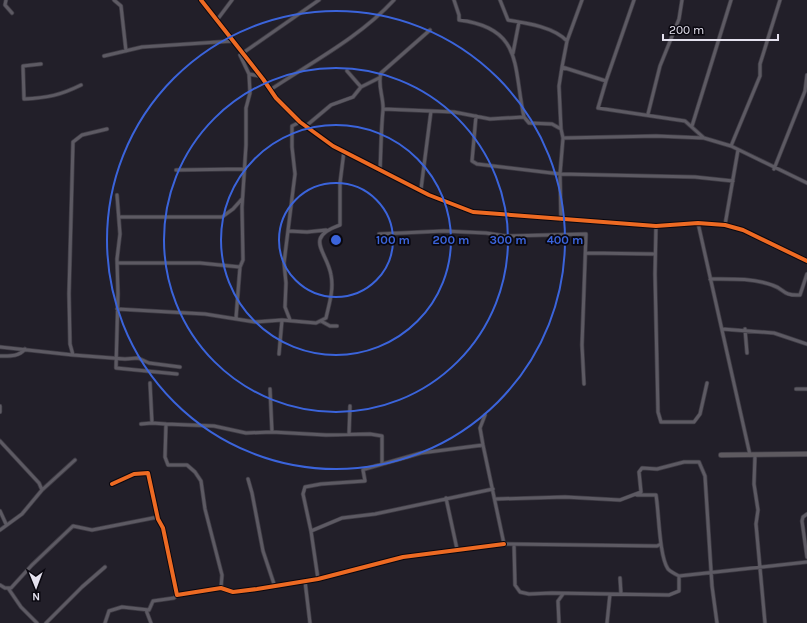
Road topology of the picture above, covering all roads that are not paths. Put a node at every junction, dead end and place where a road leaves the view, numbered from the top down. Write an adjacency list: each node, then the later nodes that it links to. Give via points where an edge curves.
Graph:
1 (6, 0): 15 (street)
2 (114, 0): 24 (street, via 121,6)
3 (201, 0): 17 (street)
4 (232, 0): 17 (street)
5 (318, 0): 25 (street)
6 (394, 0): 38 (street, via 357,31)
7 (454, 0): 26 (street, via 459,20 475,22 491,29 509,45)
8 (500, 0): 18 (street, via 508,20)
9 (582, 0): 21 (street)
10 (634, 0): 35 (street)
11 (682, 0): 41 (street, via 679,19 660,66)
12 (731, 0): 46 (street)
13 (780, 0): 51 (street, via 760,64 760,76)
14 (0, 4): 15 (street)
15 (5, 5): 16 (street)
16 (12, 13)
17 (217, 20): 22 (street)
18 (519, 22): 20 (street); 26 (street)
19 (430, 30): 34 (street, via 388,66)
20 (562, 35): 21 (street); 23 (street)
21 (569, 36): 23 (street)
22 (233, 41): 24 (street); 25 (street)
23 (567, 41): 29 (street)
24 (126, 51): 27 (street)
25 (241, 52): 31 (street); 33 (street)
26 (513, 53): 43 (street)
27 (104, 56)
28 (41, 64): 36 (street, via 23,66 24,99 47,98)
29 (562, 66): 35 (street); 48 (street, via 559,86)
30 (347, 71): 37 (street)
31 (249, 74): 33 (street); 55 (street)
32 (807, 75): 54 (street, via 805,91)
33 (260, 76): 38 (street)
34 (379, 78): 37 (street); 39 (street)
35 (606, 81): 41 (street, via 598,108)
36 (81, 85)
37 (361, 87): 45 (street, via 353,97 331,105)
38 (270, 90): 44 (street)
39 (383, 109): 40 (street); 57 (street)
40 (431, 111): 42 (street); 61 (street)
41 (648, 114): 46 (street, via 685,121)
42 (476, 116): 43 (street, via 490,119); 58 (street, via 472,161 477,164)
43 (524, 117): 48 (street, via 529,123 552,124)
44 (300, 122): 45 (street); 70 (street, via 292,126 295,174)
45 (306, 126): 53 (street, via 316,135)
46 (692, 126): 50 (street)
47 (107, 128): 92 (street, via 82,135 73,142 69,294 70,344)
48 (561, 129): 49 (street)
49 (563, 138): 50 (street); 58 (street)
50 (704, 138): 51 (street)
51 (731, 146): 52 (street)
52 (738, 150): 54 (street); 59 (street)
53 (344, 151): 57 (street); 69 (street, via 340,183 340,225)
54 (774, 168): 60 (street)
55 (245, 169): 56 (street); 63 (street)
56 (176, 170)
57 (380, 171): 61 (street)
58 (560, 174): 59 (street, via 695,177); 65 (street)
59 (733, 181): 67 (street)
60 (807, 184)
61 (421, 189): 65 (street, via 473,212)
62 (117, 195): 64 (street)
63 (242, 199): 64 (street, via 222,217); 76 (street, via 243,260)
64 (119, 217): 75 (street)
65 (561, 220): 68 (street)
66 (698, 223): 67 (street); 68 (street); 78 (street)
67 (725, 225): 74 (street, via 743,230)
68 (656, 226): 73 (street)
69 (326, 230): 70 (street); 83 (street, via 320,238 319,247 332,275 332,290 326,318)
70 (288, 231): 82 (street, via 284,263 285,307)
71 (379, 234): 72 (street, via 444,231 506,236 586,234)
72 (586, 253): 73 (street); 99 (street, via 582,345)
73 (655, 254): 98 (street, via 658,412 661,422 694,422 700,414)
74 (807, 261)
75 (117, 263): 76 (street, via 200,263); 79 (street)
76 (240, 267): 80 (street)
77 (807, 274): 78 (street, via 800,295 788,296 772,285)
78 (710, 279): 85 (street)
79 (118, 309): 80 (street); 94 (street)
80 (236, 318): 81 (street, via 255,322)
81 (282, 320): 82 (street); 91 (street)
82 (290, 320): 83 (street, via 316,323)
83 (321, 321): 84 (street, via 330,326)
84 (337, 326)
85 (722, 329): 86 (street); 116 (street)
86 (746, 329): 87 (street, via 774,333); 90 (street)
87 (807, 344)
88 (0, 347): 89 (street)
89 (25, 349): 92 (street); 93 (street, via 13,356)
90 (747, 353)
91 (279, 354)
92 (73, 355): 94 (street)
93 (0, 356)
94 (116, 359): 95 (street, via 138,358 149,363); 96 (street, via 116,368)
95 (180, 367)
96 (177, 374)
97 (150, 383): 107 (street)
98 (707, 383)
99 (584, 384)
100 (270, 389): 110 (street)
101 (796, 389): 102 (street)
102 (807, 389)
103 (0, 406): 105 (street)
104 (350, 406): 111 (street)
105 (0, 412)
106 (485, 416): 113 (street, via 480,428)
107 (152, 423): 108 (street); 109 (street)
108 (141, 424)
109 (166, 424): 110 (street, via 214,426 246,433); 148 (street, via 165,457 168,465 187,465 201,481 205,509 222,575)
110 (272, 432): 111 (street)
111 (349, 434): 118 (street, via 382,436)
112 (0, 441): 122 (street)
113 (483, 445): 118 (street, via 421,453); 121 (street)
114 (807, 454): 116 (street)
115 (721, 455): 116 (street)
116 (752, 455): 138 (street)
117 (75, 460): 122 (street)
118 (382, 464): 131 (street, via 364,469 365,481 305,487)
119 (248, 479): 146 (street, via 262,550)
120 (112, 484): 128 (street, via 134,474 148,473)
121 (493, 489): 124 (street); 125 (street)
122 (42, 490): 129 (street, via 22,514)
123 (637, 494): 125 (street, via 620,500 565,497); 133 (street, via 656,495); 140 (street, via 641,491 639,472 642,468 657,469 699,462 705,476)
124 (446, 498): 131 (street, via 375,514 342,518); 135 (street)
125 (496, 499): 132 (street)
126 (0, 511): 129 (street)
127 (807, 514): 136 (street, via 802,521)
128 (158, 517): 147 (street, via 92,530 73,526 22,578); 152 (street, via 163,528)
129 (6, 524): 130 (street)
130 (0, 530)
131 (311, 531): 143 (street)
132 (504, 544): 134 (street); 135 (street)
133 (661, 544): 134 (street); 141 (street, via 668,568)
134 (514, 545): 149 (street, via 517,589 529,594)
135 (457, 549): 143 (street, via 402,557)
136 (807, 557)
137 (807, 562): 138 (street)
138 (761, 567): 140 (street); 162 (street)
139 (105, 568): 155 (street)
140 (711, 573): 141 (street); 161 (street)
141 (679, 576): 151 (street, via 679,591 669,595)
142 (620, 578): 151 (street)
143 (318, 579): 144 (street)
144 (305, 581): 146 (street); 158 (street)
145 (0, 585): 147 (street)
146 (274, 586): 148 (street, via 233,592)
147 (8, 588): 154 (street, via 21,607)
148 (221, 588): 152 (street)
149 (563, 594): 150 (street); 159 (street, via 558,602)
150 (610, 594): 151 (street); 160 (street)
151 (621, 594)
152 (177, 595): 153 (street, via 174,598 153,600 149,610)
153 (146, 610): 156 (street, via 115,609 109,611); 157 (street)
154 (38, 623)
155 (46, 623)
156 (105, 623)
157 (151, 623)
158 (310, 623)
159 (559, 623)
160 (607, 623)
161 (717, 623)
162 (765, 623)

